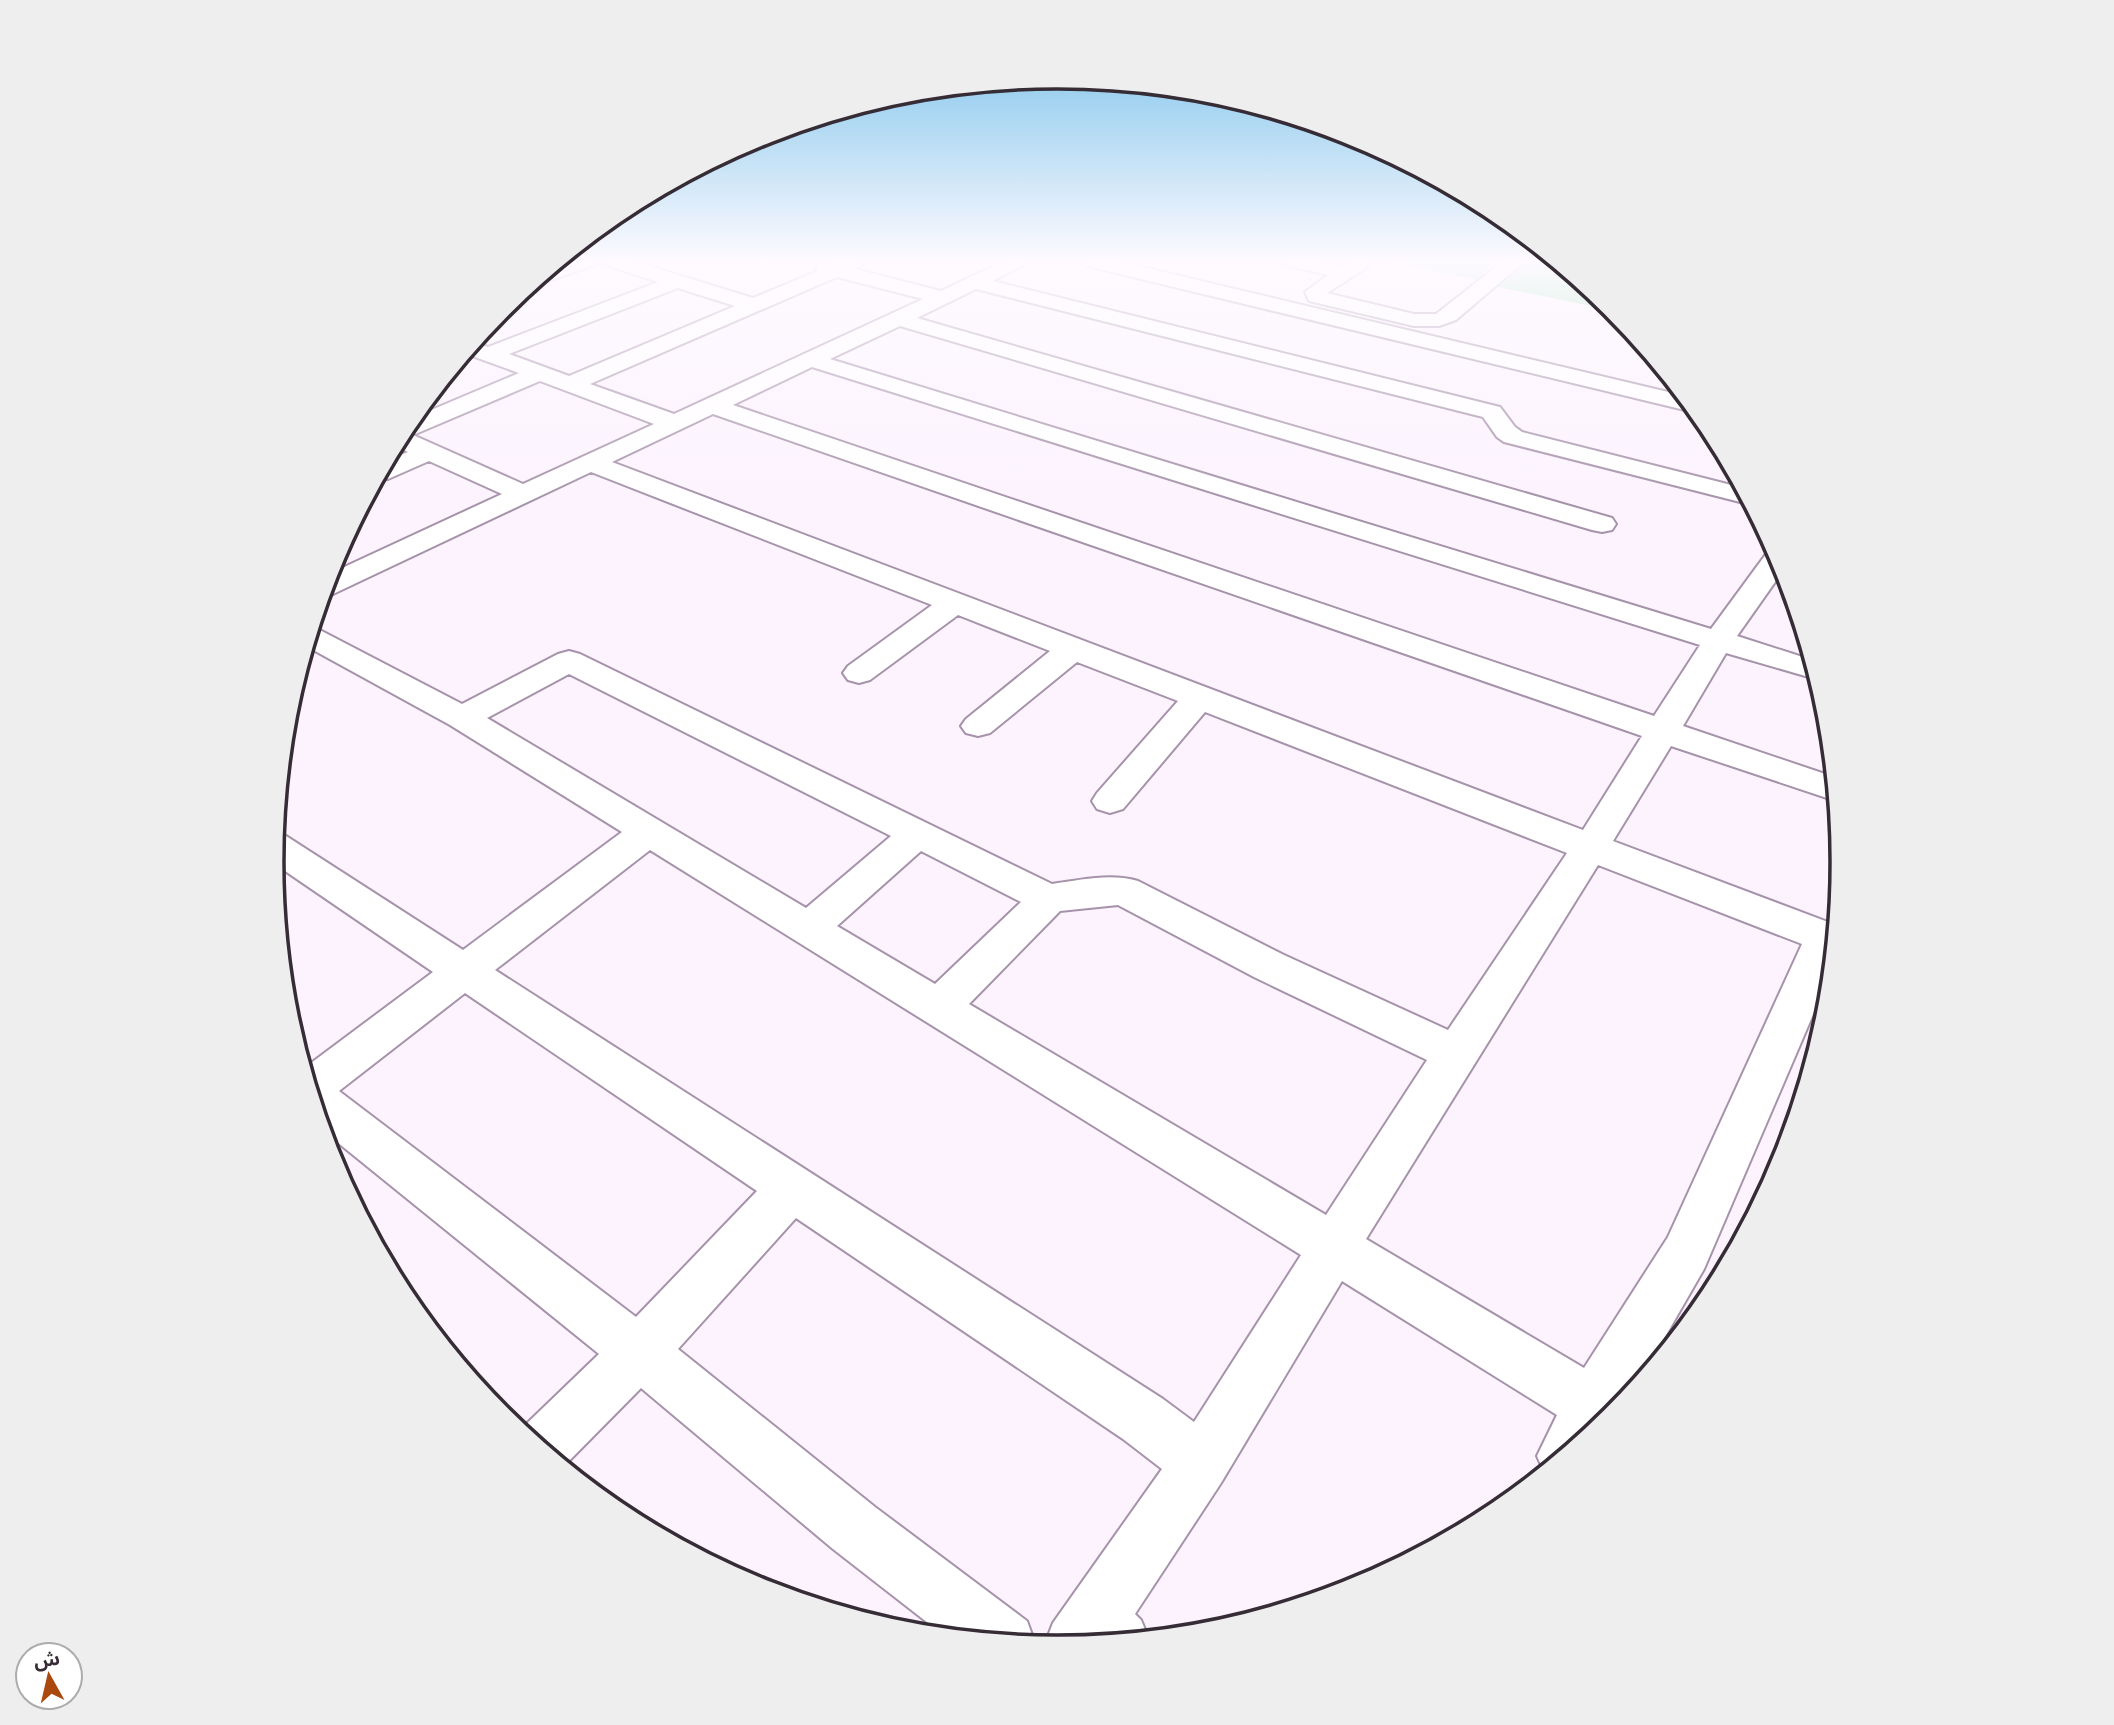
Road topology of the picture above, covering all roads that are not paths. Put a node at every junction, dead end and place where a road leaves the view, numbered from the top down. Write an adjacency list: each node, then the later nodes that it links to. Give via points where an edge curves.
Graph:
1 (507, 340): 7 (street)
2 (669, 340): 10 (street)
3 (853, 340): 8 (street)
4 (973, 340): 21 (street)
5 (1205, 340): 20 (street, via 1492,412 1513,437)
6 (1423, 340): 11 (street)
7 (479, 350): 9 (street)
8 (811, 360): 12 (street); 26 (street)
9 (540, 373): 10 (street); 13 (street)
10 (569, 384): 14 (street)
11 (1677, 401)
12 (712, 406): 14 (street); 33 (street)
13 (422, 422)
14 (675, 424): 17 (street)
15 (408, 443): 16 (street)
16 (429, 452): 18 (street); 19 (street)
17 (590, 463): 19 (street); 24 (street)
18 (393, 466)
19 (523, 494): 23 (street)
20 (1737, 495)
21 (1602, 524)
22 (1771, 567): 26 (street)
23 (338, 581)
24 (955, 603): 27 (street); 29 (street)
25 (317, 639): 31 (street)
26 (1718, 641): 28 (street); 33 (street)
27 (1073, 649): 30 (street); 32 (street)
28 (1805, 668)
29 (859, 673)
30 (1200, 697): 35 (street); 38 (street)
31 (463, 718): 36 (street); 37 (street, via 569,661)
32 (978, 726)
33 (1662, 730): 34 (street); 38 (street)
34 (1827, 787)
35 (1110, 801)
36 (649, 831): 41 (street); 44 (street)
37 (918, 833): 40 (street); 41 (street)
38 (1590, 848): 42 (street); 46 (street)
39 (284, 852): 44 (street)
40 (1048, 899): 45 (street); 46 (street, via 1124,891)
41 (809, 928): 45 (street)
42 (1827, 938)
43 (1825, 949): 52 (street, via 1686,1253)
44 (463, 970): 47 (street); 49 (street)
45 (939, 1007): 50 (street)
46 (1456, 1054): 50 (street)
47 (316, 1083)
48 (323, 1104): 51 (street)
49 (792, 1188): 51 (street); 55 (street, via 1143,1419)
50 (1333, 1246): 53 (street); 55 (street)
51 (639, 1352): 54 (street); 56 (street, via 854,1528)
52 (1604, 1409)
53 (1603, 1411)
54 (546, 1443)
55 (1201, 1464): 57 (street)
56 (991, 1633)
57 (1098, 1634)

